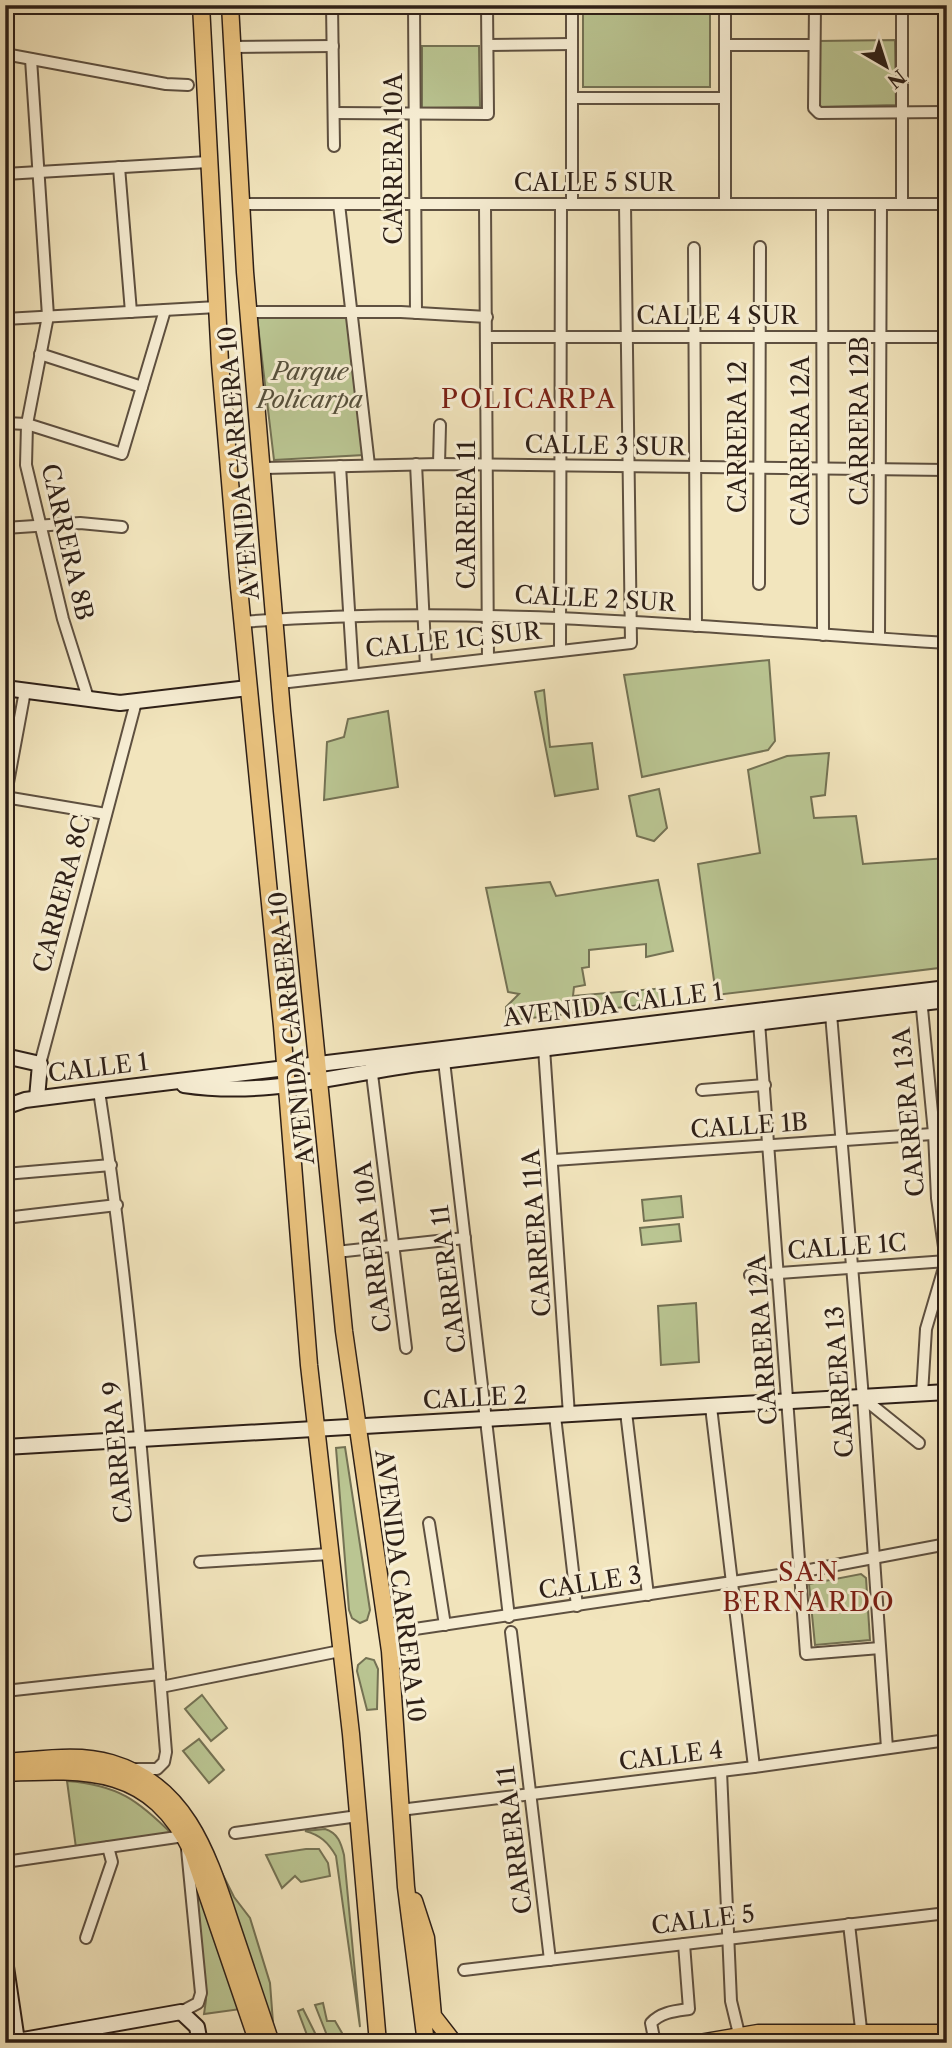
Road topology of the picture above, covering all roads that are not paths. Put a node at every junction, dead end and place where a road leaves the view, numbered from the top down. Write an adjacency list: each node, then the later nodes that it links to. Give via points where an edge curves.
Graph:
1 (201, 5): 26 (main road, AVENIDA CARRERA 10)
2 (230, 5): 15 (main road, AVENIDA CARRERA 10)
3 (332, 5): 14 (street)
4 (414, 5): 24 (street, CARRERA 10A)
5 (487, 5): 11 (street)
6 (572, 5): 10 (street)
7 (725, 5): 12 (street)
8 (815, 5): 13 (street)
9 (902, 5): 23 (street)
10 (572, 44): 11 (street); 19 (street)
11 (488, 45): 24 (street, via 488,114)
12 (725, 45): 13 (street); 20 (street)
13 (813, 45): 23 (street, via 814,108 819,113)
14 (333, 46): 15 (street); 22 (street)
15 (232, 47): 30 (main road, AVENIDA CARRERA 10)
16 (5, 54): 17 (street)
17 (31, 59): 18 (street); 28 (street, CARRERA 8B)
18 (188, 85)
19 (572, 98): 20 (street); 34 (street)
20 (725, 98): 36 (street)
21 (947, 112): 23 (street)
22 (334, 113): 24 (street); 25 (street)
23 (902, 113): 39 (street)
24 (414, 114): 32 (street, CARRERA 10A)
25 (334, 146)
26 (208, 162): 27 (street); 43 (main road, AVENIDA CARRERA 10)
27 (119, 167): 28 (street); 45 (street)
28 (38, 172): 29 (street); 49 (street, CARRERA 8B)
29 (5, 174)
30 (242, 204): 31 (street, CALLE 5 SUR); 46 (main road, AVENIDA CARRERA 10)
31 (339, 204): 32 (street, CALLE 5 SUR); 47 (street)
32 (415, 204): 33 (street, CALLE 5 SUR); 48 (street, CARRERA 10A)
33 (485, 204): 34 (street, CALLE 5 SUR); 50 (street, CARRERA 11)
34 (567, 204): 35 (street, CALLE 5 SUR); 53 (street)
35 (625, 204): 36 (street, CALLE 5 SUR); 54 (street)
36 (725, 204): 37 (street, CALLE 5 SUR)
37 (822, 204): 38 (street, CALLE 5 SUR); 57 (street, CARRERA 12A)
38 (881, 204): 39 (street, CALLE 5 SUR); 58 (street, CARRERA 12B)
39 (902, 204): 40 (street, CALLE 5 SUR)
40 (946, 204): 59 (street)
41 (760, 247): 56 (street, CARRERA 12)
42 (694, 248): 55 (street)
43 (216, 307): 44 (street); 88 (main road, AVENIDA CARRERA 10)
44 (165, 310): 45 (street); 61 (street)
45 (131, 312): 49 (street)
46 (248, 312): 47 (street); 72 (main road, AVENIDA CARRERA 10)
47 (351, 312): 48 (street); 67 (street)
48 (416, 313): 50 (street)
49 (48, 316): 51 (street); 60 (street, CARRERA 8B)
50 (487, 317): 52 (street, CARRERA 11)
51 (5, 319)
52 (487, 337): 53 (street, CALLE 4 SUR); 68 (street, CARRERA 11)
53 (561, 337): 54 (street, CALLE 4 SUR); 70 (street)
54 (627, 337): 55 (street, CALLE 4 SUR); 71 (street)
55 (694, 337): 56 (street, CALLE 4 SUR); 73 (street)
56 (760, 337): 57 (street, CALLE 4 SUR); 74 (street, CARRERA 12)
57 (822, 337): 58 (street, CALLE 4 SUR); 77 (street, CARRERA 12A)
58 (881, 337): 59 (street, CALLE 4 SUR); 75 (street, CARRERA 12B)
59 (946, 337): 76 (street)
60 (40, 354): 61 (street); 63 (street, CARRERA 8B)
61 (142, 387): 63 (street, via 122,454)
62 (5, 423): 63 (street)
63 (27, 424): 78 (street, CARRERA 8B, via 26,464)
64 (440, 425): 66 (street)
65 (416, 464): 66 (street, CALLE 3 SUR); 67 (street, CALLE 3 SUR); 83 (street)
66 (439, 464): 68 (street, CALLE 3 SUR)
67 (369, 465): 69 (street, CALLE 3 SUR)
68 (489, 465): 70 (street, CALLE 3 SUR); 84 (street, CARRERA 11)
69 (340, 466): 72 (street, CALLE 3 SUR); 82 (street)
70 (561, 466): 71 (street, CALLE 3 SUR); 85 (street)
71 (629, 467): 73 (street, CALLE 3 SUR); 87 (street)
72 (264, 468): 86 (main road, AVENIDA CARRERA 10)
73 (695, 468): 74 (street, CALLE 3 SUR); 89 (street)
74 (759, 470): 77 (street, CALLE 3 SUR); 81 (street, CARRERA 12)
75 (883, 470): 76 (street, CALLE 3 SUR); 77 (street, CALLE 3 SUR); 91 (street, CARRERA 12B)
76 (946, 470): 92 (street)
77 (822, 471): 90 (street, CARRERA 12A)
78 (39, 525): 79 (street); 80 (street); 101 (street, CARRERA 8B)
79 (122, 527)
80 (5, 528)
81 (759, 584)
82 (349, 614): 83 (street, CALLE 2 SUR); 86 (street, CALLE 2 SUR); 96 (street)
83 (423, 614): 84 (street, CALLE 2 SUR); 95 (street)
84 (488, 614): 85 (street, CALLE 2 SUR); 94 (street, CARRERA 11)
85 (560, 618): 87 (street, CALLE 2 SUR); 93 (street)
86 (276, 620): 88 (street, CALLE 2 SUR); 97 (main road, AVENIDA CARRERA 10)
87 (631, 621): 89 (street, CALLE 2 SUR); 93 (street, CALLE 1C SUR, via 631,643)
88 (242, 622): 99 (main road, AVENIDA CARRERA 10)
89 (696, 626): 90 (street, CALLE 2 SUR)
90 (822, 635): 91 (street, CALLE 2 SUR)
91 (879, 639): 92 (street, CALLE 2 SUR)
92 (947, 643)
93 (560, 651): 94 (street, CALLE 1C SUR)
94 (488, 659): 95 (street, CALLE 1C SUR)
95 (426, 666): 96 (street, CALLE 1C SUR)
96 (353, 674): 97 (street, CALLE 1C SUR)
97 (280, 683): 115 (main road, AVENIDA CARRERA 10)
98 (5, 688): 100 (street)
99 (248, 688): 102 (street); 116 (main road, AVENIDA CARRERA 10)
100 (25, 691): 101 (street); 103 (street)
101 (88, 698): 102 (street)
102 (136, 702): 104 (street, CARRERA 8C)
103 (5, 797): 104 (street)
104 (106, 814): 114 (street, CARRERA 8C)
105 (947, 988): 106 (street, AVENIDA CALLE 1)
106 (920, 997): 107 (street, AVENIDA CALLE 1); 108 (street, AVENIDA CALLE 1); 126 (street, CARRERA 13A)
107 (947, 1000)
108 (831, 1008): 109 (street, AVENIDA CALLE 1); 112 (street, AVENIDA CALLE 1); 128 (street, CARRERA 13)
109 (759, 1022): 110 (street, AVENIDA CALLE 1); 120 (street, CARRERA 12A)
110 (544, 1048): 113 (street, AVENIDA CALLE 1); 130 (street, CARRERA 11A)
111 (5, 1056): 114 (street, CALLE 1)
112 (370, 1057): 115 (street, AVENIDA CALLE 1); 117 (street, CARRERA 10A)
113 (444, 1061): 117 (street, AVENIDA CALLE 1); 135 (street, CARRERA 11)
114 (40, 1064): 124 (street, CARRERA 8C)
115 (318, 1064): 116 (street, AVENIDA CALLE 1); 119 (main road, AVENIDA CARRERA 10)
116 (285, 1068): 118 (street, CALLE 1); 121 (main road, AVENIDA CARRERA 10)
117 (372, 1073): 119 (street, AVENIDA CALLE 1); 136 (street, CARRERA 10A)
118 (166, 1083): 121 (street, CALLE 1, via 223,1090); 122 (street, CALLE 1)
119 (320, 1083): 121 (street, AVENIDA CALLE 1); 137 (main road, AVENIDA CARRERA 10)
120 (765, 1085): 123 (street); 129 (street, CARRERA 12A)
121 (286, 1086): 152 (main road, AVENIDA CARRERA 10)
122 (99, 1090): 124 (street, CALLE 1); 131 (street, CARRERA 9)
123 (702, 1090)
124 (37, 1098): 125 (street, CALLE 1)
125 (5, 1107)
126 (934, 1133): 127 (street, CALLE 1B); 128 (street, CALLE 1B); 138 (street, CARRERA 13A)
127 (947, 1133)
128 (842, 1140): 129 (street, CALLE 1B); 139 (street, CARRERA 13)
129 (770, 1145): 130 (street, CALLE 1B); 140 (street, CARRERA 12A)
130 (554, 1160): 149 (street, CARRERA 11A)
131 (111, 1165): 132 (street); 133 (street, CARRERA 9)
132 (5, 1174)
133 (117, 1205): 134 (street); 153 (street, CARRERA 9)
134 (5, 1217)
135 (465, 1238): 136 (street); 150 (street, CARRERA 11)
136 (395, 1246): 137 (street); 142 (street, CARRERA 10A)
137 (336, 1252): 151 (main road, AVENIDA CARRERA 10)
138 (946, 1261): 139 (street, CALLE 1C); 144 (street, CARRERA 13A, via 926,1329)
139 (852, 1268): 140 (street, CALLE 1C); 145 (street, CARRERA 13)
140 (779, 1273): 141 (street, CALLE 1C); 146 (street, CARRERA 12A)
141 (750, 1275)
142 (406, 1348)
143 (947, 1392): 144 (street, CALLE 2)
144 (922, 1394): 145 (street, CALLE 2)
145 (863, 1398): 146 (street, CALLE 2); 154 (street); 159 (street, CARRERA 13)
146 (788, 1403): 147 (street, CALLE 2); 161 (street, CARRERA 12A)
147 (711, 1407): 148 (street, CALLE 2); 162 (street)
148 (626, 1412): 149 (street, CALLE 2); 163 (street)
149 (562, 1416): 150 (street, CALLE 2); 164 (street, CARRERA 11A)
150 (486, 1420): 151 (street, CALLE 2); 165 (street, CARRERA 11)
151 (357, 1426): 152 (street, CALLE 2); 167 (main road, AVENIDA CARRERA 10)
152 (316, 1429): 153 (street, CALLE 2); 158 (main road, AVENIDA CARRERA 10)
153 (140, 1437): 155 (street, CALLE 2); 171 (street, CARRERA 9)
154 (919, 1444)
155 (5, 1447)
156 (429, 1523): 166 (street)
157 (947, 1544): 159 (street, CALLE 3)
158 (329, 1554): 160 (street); 170 (main road, AVENIDA CARRERA 10)
159 (874, 1556): 161 (street, CALLE 3); 169 (street, CARRERA 13)
160 (200, 1562)
161 (799, 1572): 162 (street, CALLE 3); 169 (street, CARRERA 12A, via 806,1654)
162 (732, 1582): 163 (street, CALLE 3); 178 (street)
163 (648, 1595): 164 (street, CALLE 3)
164 (577, 1606): 165 (street, CALLE 3)
165 (509, 1617): 166 (street, CALLE 3)
166 (445, 1625): 167 (street, CALLE 3)
167 (388, 1633): 182 (main road, AVENIDA CARRERA 10)
168 (512, 1633): 181 (street, CARRERA 11)
169 (880, 1648): 175 (street, CARRERA 13)
170 (340, 1651): 172 (street); 183 (main road, AVENIDA CARRERA 10)
171 (160, 1674): 172 (street, CARRERA 9); 173 (street)
172 (161, 1687): 177 (street, CARRERA 9, via 164,1762 151,1771)
173 (5, 1691)
174 (947, 1740): 175 (street, CALLE 4)
175 (887, 1748): 178 (street, CALLE 4)
176 (5, 1762): 177 (main road, via 82,1759)
177 (119, 1766): 204 (main road, via 169,1797 201,1840)
178 (754, 1768): 179 (street, CALLE 4)
179 (721, 1771): 181 (street, CALLE 4); 192 (street)
180 (5, 1773): 185 (main road, via 79,1770 111,1776 149,1796)
181 (530, 1794): 182 (street, CALLE 4); 195 (street, CARRERA 11)
182 (400, 1810): 188 (main road, AVENIDA CARRERA 10)
183 (358, 1816): 184 (street); 205 (main road, AVENIDA CARRERA 10)
184 (235, 1833)
185 (185, 1838): 186 (street); 197 (street, via 201,1993 198,2003); 203 (main road)
186 (108, 1847): 187 (street); 191 (street, via 112,1862)
187 (5, 1862)
188 (406, 1887): 206 (main road, AVENIDA CARRERA 10); 207 (main road, via 424,1927 433,2016)
189 (947, 1913): 190 (street, CALLE 5)
190 (849, 1924): 192 (street, CALLE 5); 200 (street)
191 (86, 1938)
192 (729, 1938): 193 (street, CALLE 5); 199 (street, via 731,2001)
193 (684, 1944): 195 (street, CALLE 5); 208 (street, via 689,2009 665,2013 651,2023)
194 (5, 1960): 201 (street)
195 (550, 1960): 196 (street, CALLE 5)
196 (464, 1970)
197 (181, 2011): 201 (street); 202 (street, via 197,2027)
198 (947, 2033): 200 (main road)
199 (739, 2034): 200 (main road); 209 (main road)
200 (858, 2034)
201 (13, 2042)
202 (200, 2043)
203 (258, 2043)
204 (271, 2043)
205 (378, 2043)
206 (426, 2043)
207 (454, 2043)
208 (655, 2043)
209 (699, 2043)

